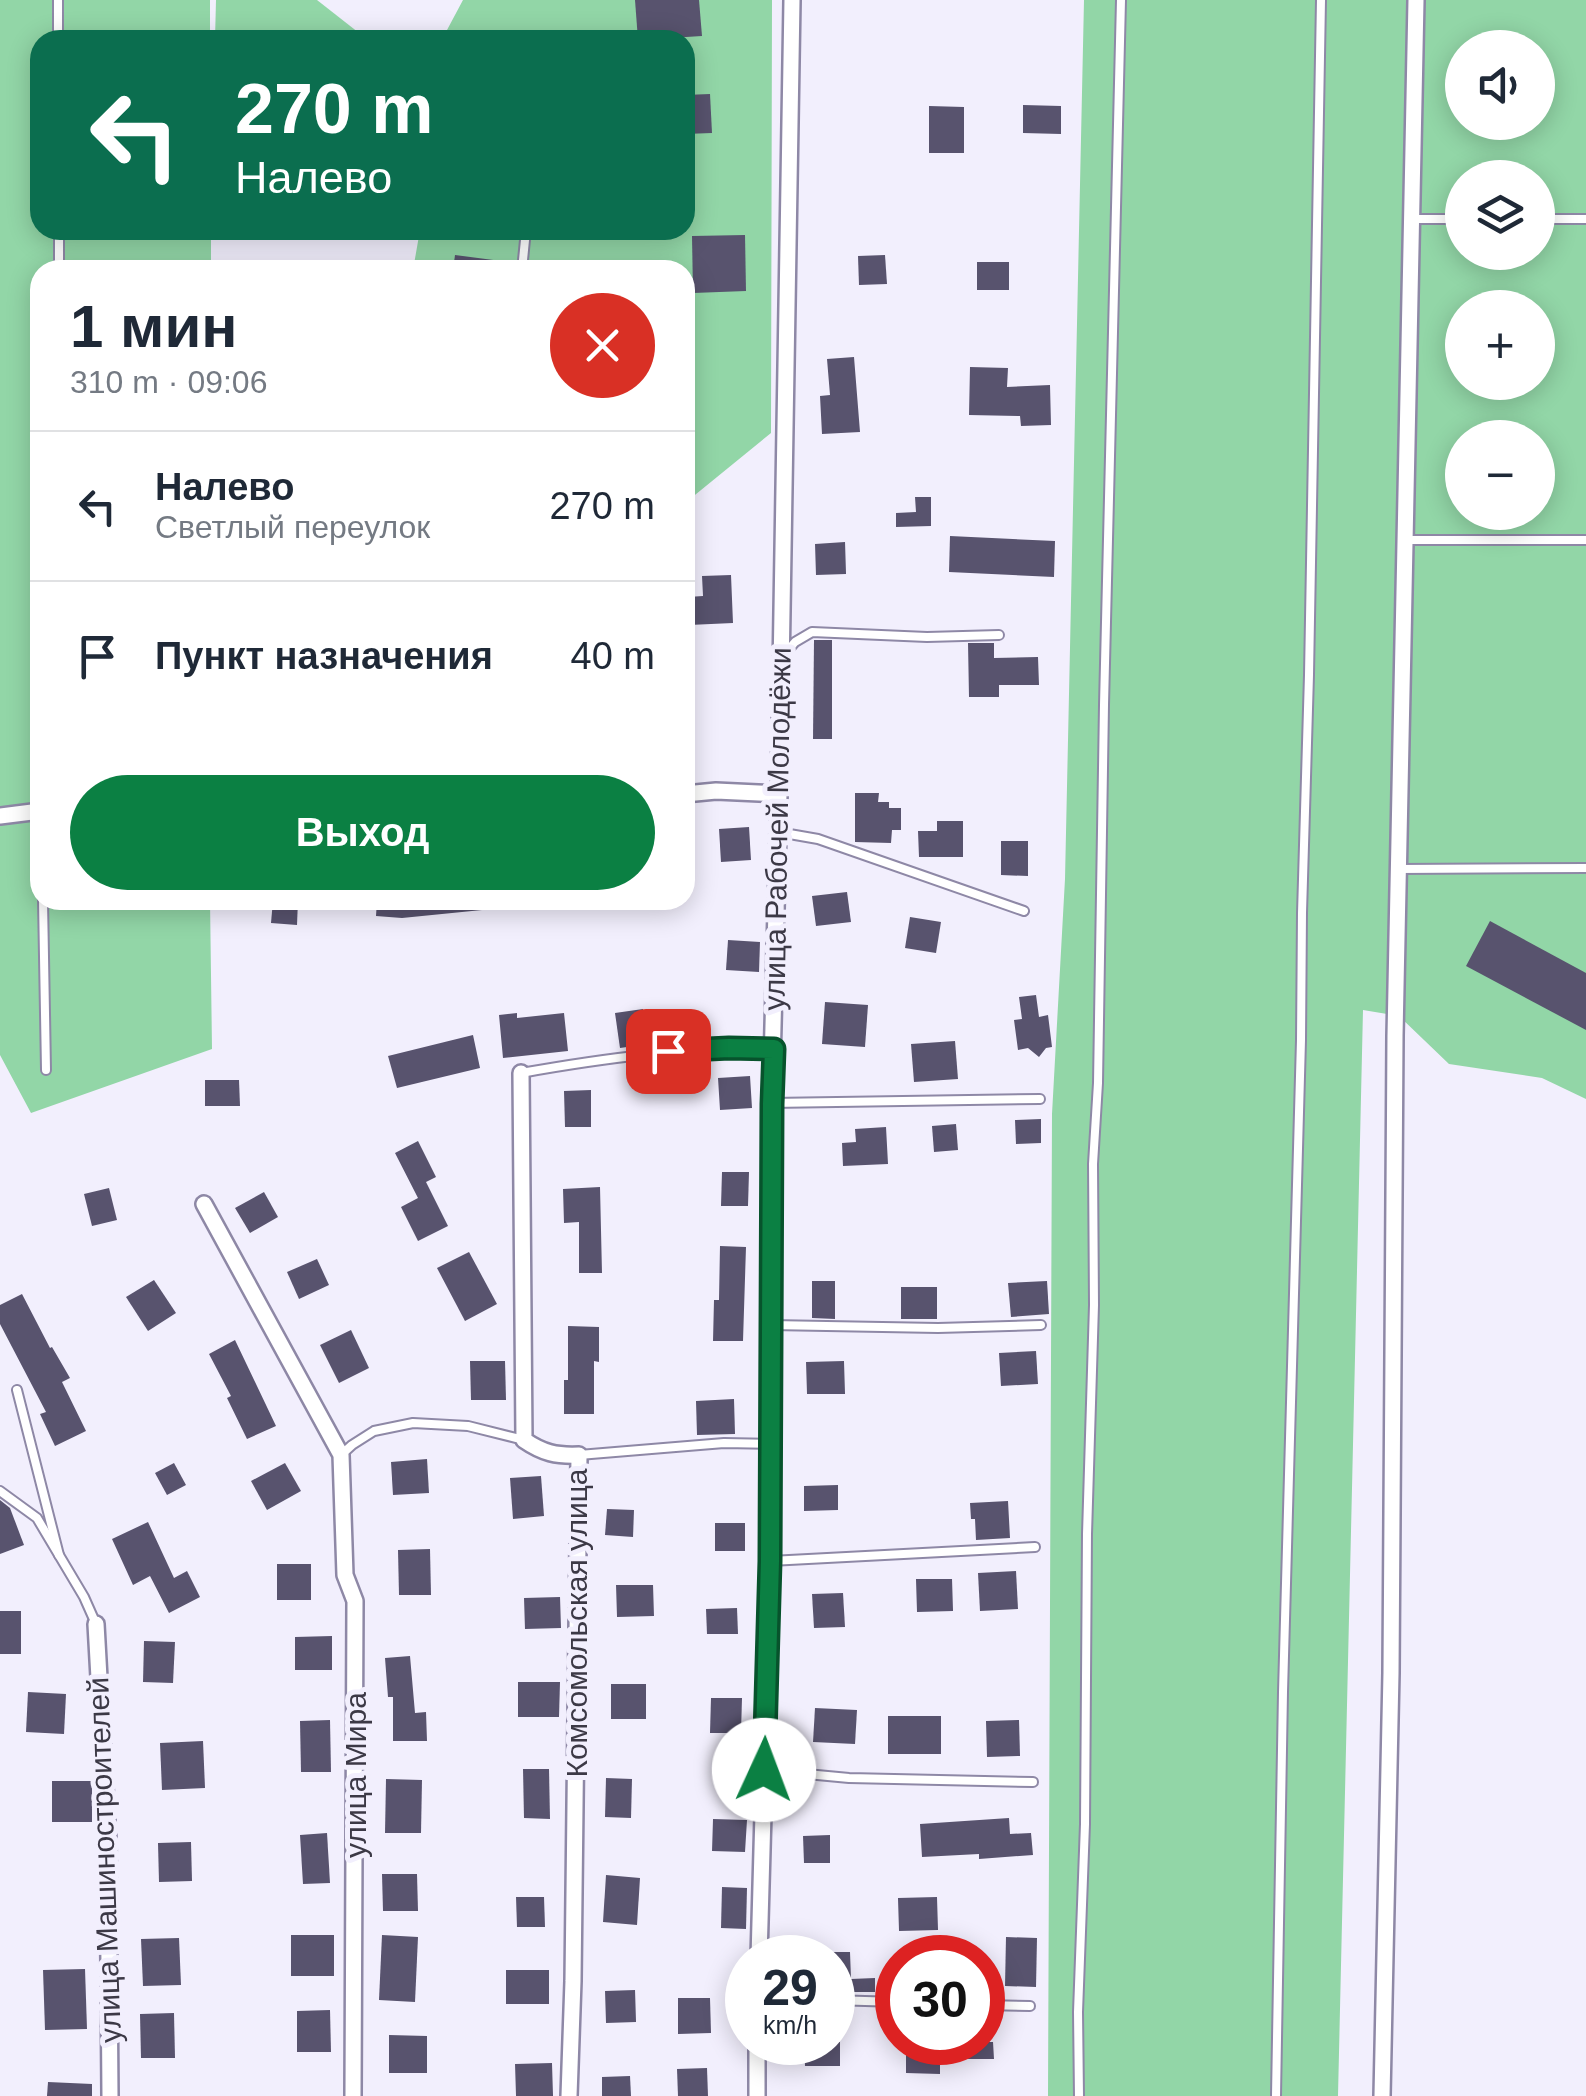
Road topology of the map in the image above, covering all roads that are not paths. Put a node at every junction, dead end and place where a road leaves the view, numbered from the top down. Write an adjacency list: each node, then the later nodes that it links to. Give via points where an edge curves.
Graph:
1 (58, 0): 6 (lane)
2 (792, 0): 14 (street, улица Рабочей Молодёжи)
3 (1121, 0): 52 (lane)
4 (1320, 0): 53 (lane)
5 (1416, 0): 7 (street)
6 (58, 30)
7 (1411, 219): 8 (lane); 11 (street)
8 (1445, 219)
9 (1555, 219): 10 (lane)
10 (1586, 219)
11 (1404, 540): 12 (lane); 20 (street)
12 (1586, 540)
13 (999, 635): 14 (lane, via 812,632)
14 (780, 659): 16 (street, улица Рабочей Молодёжи)
15 (695, 793): 16 (street)
16 (779, 794): 19 (street, улица Рабочей Молодёжи)
17 (30, 812): 18 (street)
18 (0, 816)
19 (778, 832): 23 (lane, via 818,839); 24 (street, улица Рабочей Молодёжи)
20 (1398, 868): 21 (lane); 54 (street)
21 (1586, 868)
22 (42, 910): 25 (lane)
23 (1024, 911)
24 (774, 1049): 26 (lane, via 668,1051); 28 (street, улица Рабочей Молодёжи)
25 (46, 1070)
26 (521, 1073): 33 (street, Комсомольская улица)
27 (1040, 1099): 28 (lane)
28 (772, 1104): 30 (street, улица Рабочей Молодёжи)
29 (204, 1204): 36 (street)
30 (772, 1325): 31 (lane); 34 (street, улица Рабочей Молодёжи)
31 (1042, 1325)
32 (16, 1390): 39 (lane)
33 (524, 1440): 35 (street, Комсомольская улица, via 541,1452); 36 (lane, via 468,1426 412,1424 374,1430)
34 (771, 1444): 35 (lane); 40 (street, улица Рабочей Молодёжи)
35 (578, 1454): 50 (street, Комсомольская улица)
36 (341, 1455): 49 (street, улица Мира, via 346,1575 356,1602)
37 (0, 1491): 39 (lane, via 37,1518)
38 (1035, 1547): 40 (lane)
39 (59, 1555): 41 (lane)
40 (770, 1561): 42 (street, улица Рабочей Молодёжи)
41 (96, 1624): 48 (street, улица Машиностроителей, via 108,1840)
42 (764, 1770): 43 (lane); 44 (street, улица Рабочей Молодёжи)
43 (1033, 1782)
44 (760, 1935)
45 (1005, 2005): 46 (lane)
46 (1030, 2006)
47 (757, 2065): 51 (street)
48 (110, 2096)
49 (354, 2096)
50 (569, 2096)
51 (756, 2096)
52 (1079, 2096)
53 (1276, 2096)
54 (1382, 2096)

